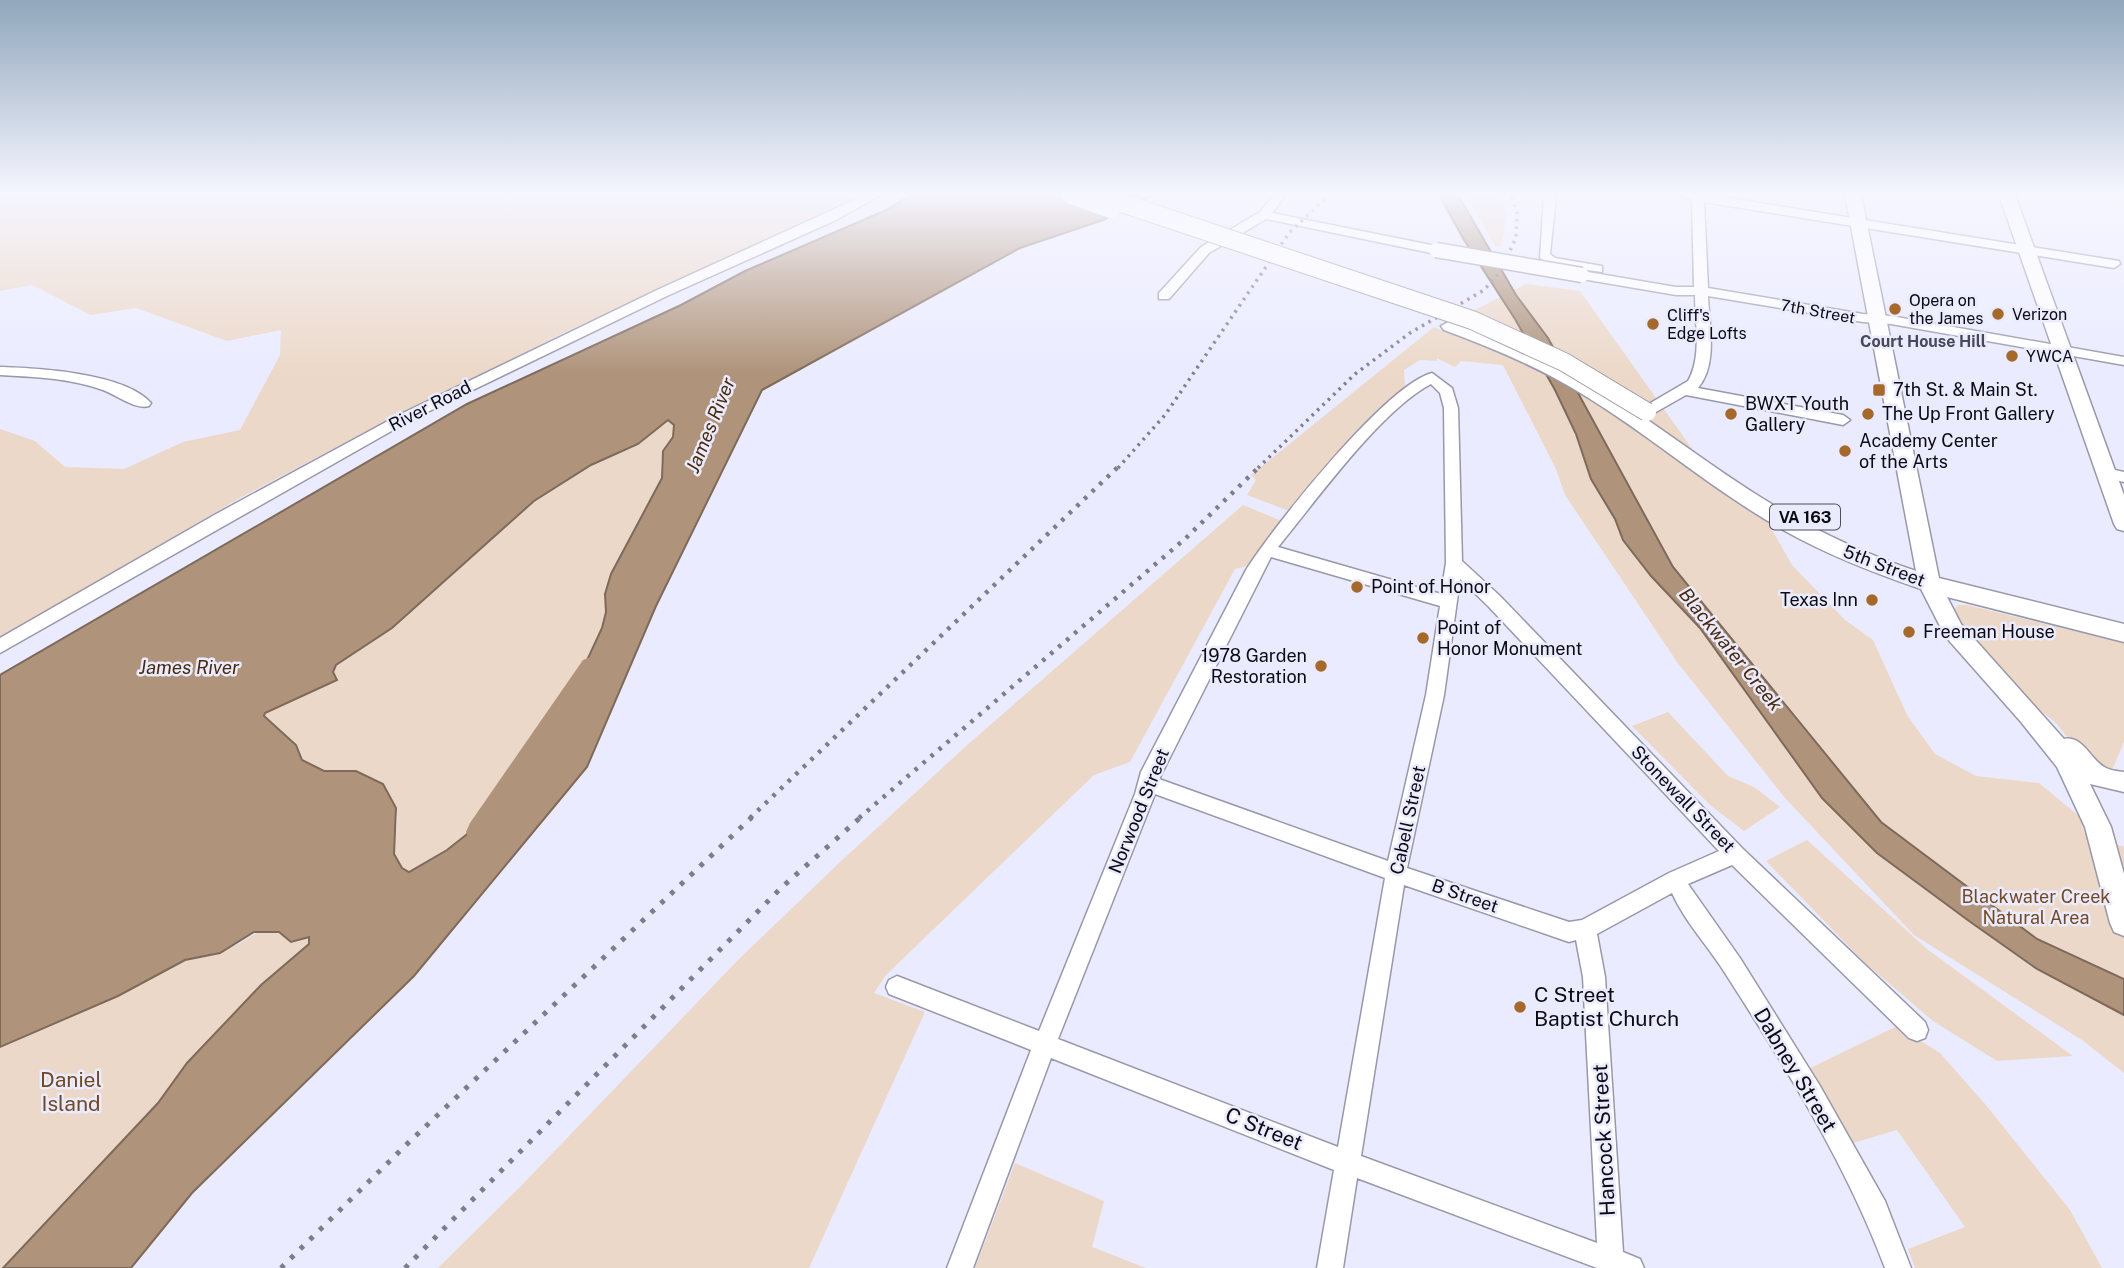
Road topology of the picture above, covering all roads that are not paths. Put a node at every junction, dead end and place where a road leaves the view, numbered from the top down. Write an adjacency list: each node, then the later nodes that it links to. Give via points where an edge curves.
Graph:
1 (748, 254): 31 (street, River Road, via 404,418)
2 (1201, 254): 13 (street)
3 (1246, 254): 21 (main road, bridge, via 1475,335)
4 (1275, 254): 21 (main road, 5th Street, bridge, via 1472,320 1564,362)
5 (1461, 254): 12 (street, 7th Street, bridge, via 1676,291)
6 (1545, 254): 12 (street, via 1551,261 1689,284)
7 (1697, 254): 12 (street)
8 (1864, 254): 14 (main road)
9 (2028, 254): 15 (main road)
10 (2053, 254): 11 (street)
11 (2114, 264)
12 (1699, 290): 14 (street, 7th Street); 19 (street, via 1701,367 1694,384)
13 (1164, 296)
14 (1876, 319): 15 (street, 7th Street); 27 (main road)
15 (2063, 351): 16 (street, 7th Street); 23 (main road)
16 (2124, 361)
17 (0, 371): 20 (street, via 81,377)
18 (1432, 377): 25 (street, Norwood Street, via 1420,380 1391,405); 26 (street, Cabell Street, via 1447,391 1451,408)
19 (1684, 390): 21 (street); 22 (street)
20 (144, 403)
21 (1640, 415): 27 (main road, 5th Street, via 1770,512 1821,541)
22 (1843, 421)
23 (2115, 475): 24 (main road)
24 (2124, 524)
25 (1267, 550): 28 (street); 33 (street, Norwood Street)
26 (1454, 563): 28 (street, Cabell Street); 35 (street, Stonewall Street)
27 (1928, 578): 29 (main road, 5th Street); 30 (main road, 5th Street, via 1998,605); 32 (main road, via 1953,630)
28 (1448, 602): 36 (street, Cabell Street, via 1435,695)
29 (2124, 620)
30 (2124, 633)
31 (0, 646)
32 (2030, 715): 34 (main road, via 2096,777); 38 (main road, via 2066,760 2098,827)
33 (1148, 783): 36 (street, B Street); 42 (street, Norwood Street)
34 (2124, 788)
35 (1735, 853): 37 (street); 41 (street, Stonewall Street)
36 (1396, 873): 39 (street, B Street, via 1569,932); 43 (street, Cabell Street)
37 (1676, 880): 39 (street); 47 (street, Dabney Street, via 1812,1094 1876,1210)
38 (2124, 923)
39 (1585, 929): 44 (street, Hancock Street, via 1594,977)
40 (897, 987): 42 (street, C Street)
41 (1917, 1030)
42 (1046, 1046): 43 (street, C Street); 45 (street, Norwood Street)
43 (1348, 1163): 44 (street, C Street); 46 (street, Cabell Street)
44 (1618, 1265)
45 (960, 1268)
46 (1330, 1268)
47 (1898, 1268)

